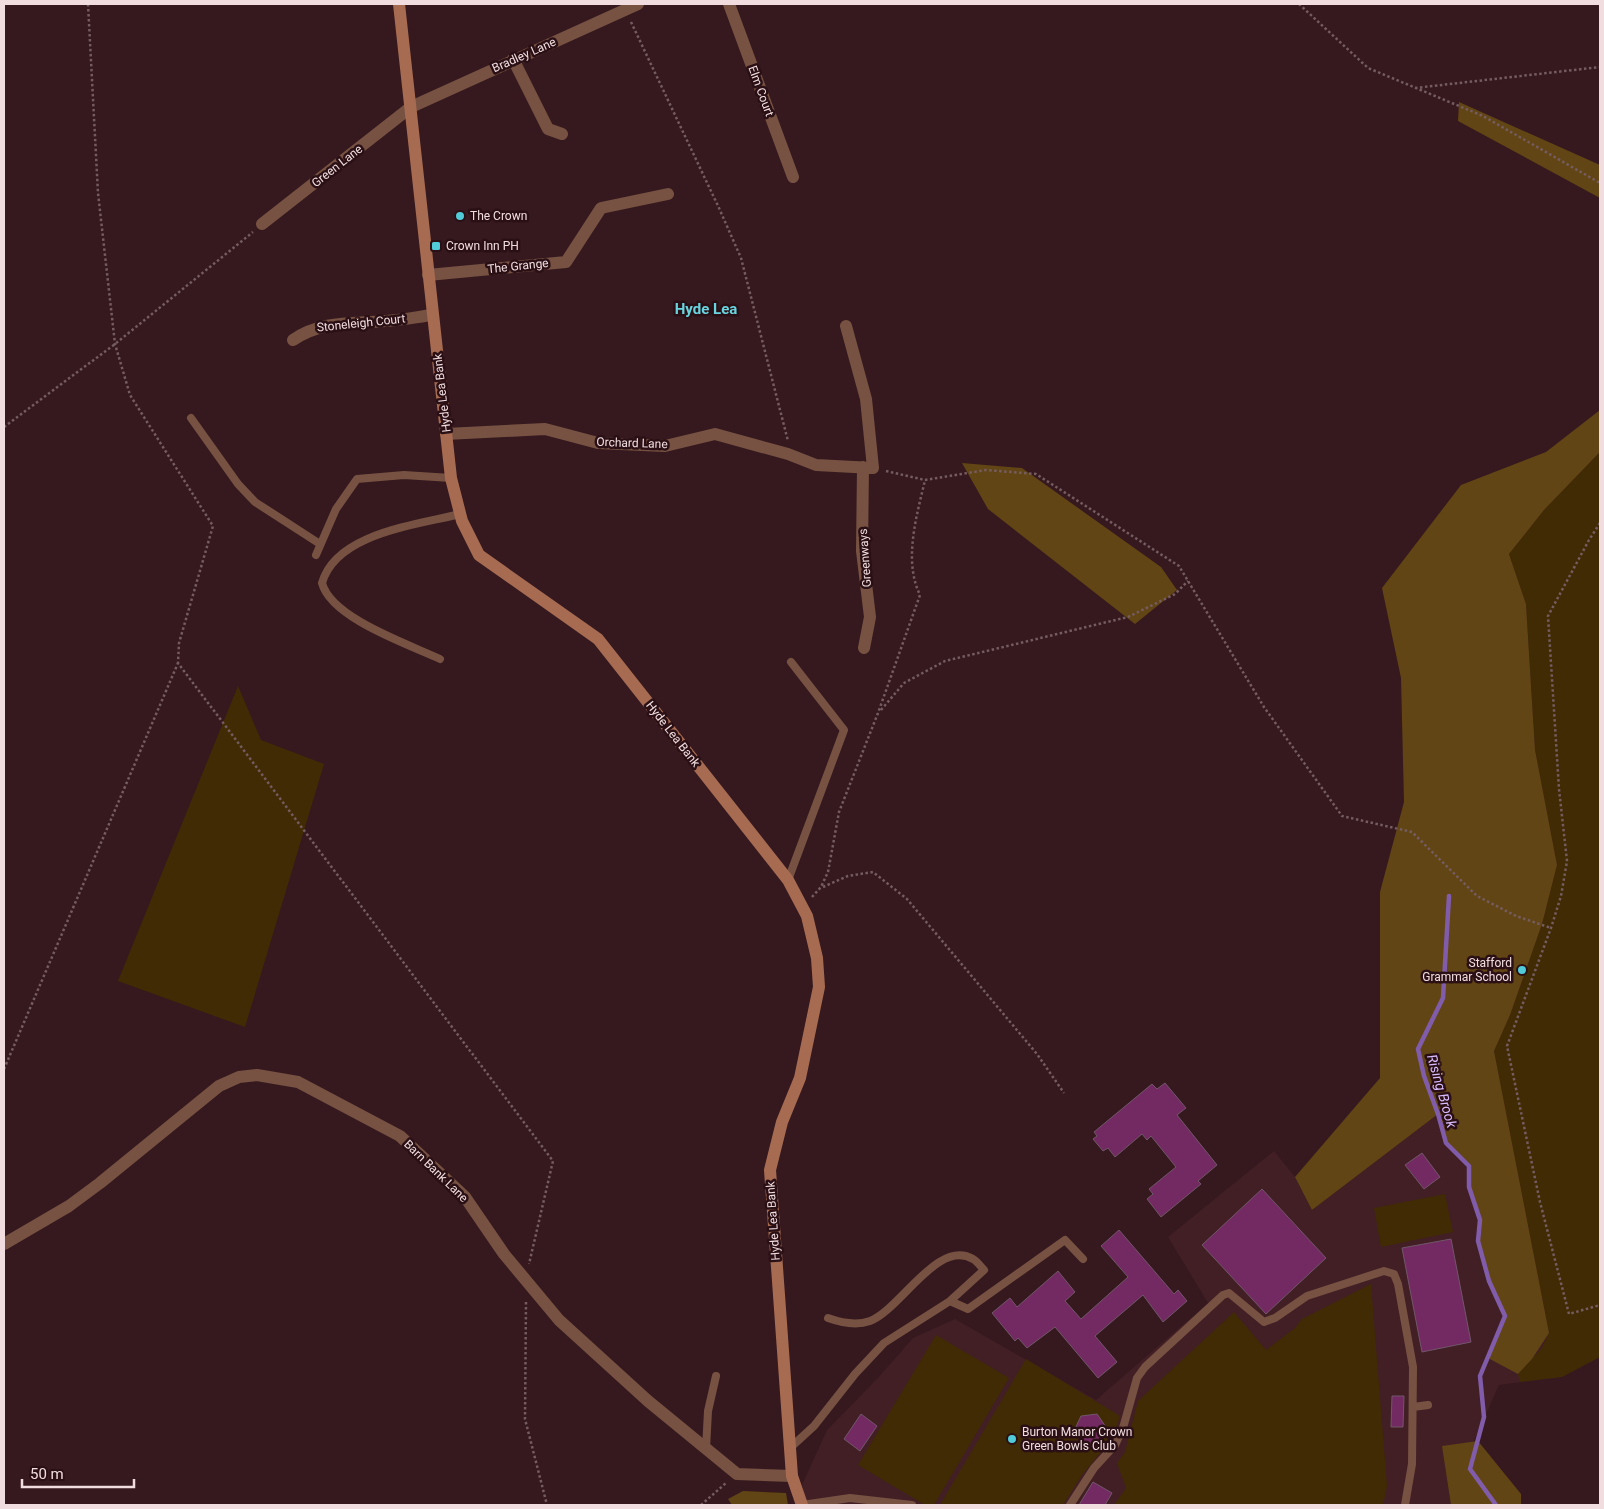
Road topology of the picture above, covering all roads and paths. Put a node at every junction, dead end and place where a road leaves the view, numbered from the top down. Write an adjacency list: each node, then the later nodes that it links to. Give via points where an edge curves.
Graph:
1 (88, 4): 20 (path, via 98,193)
2 (399, 4): 10 (street, Hyde Lea Bank)
3 (638, 4): 6 (street, Bradley Lane)
4 (729, 4): 12 (street, Elm Court)
5 (1299, 4): 9 (path, via 1368,68)
6 (625, 9): 7 (street, Bradley Lane); 24 (path, via 741,258 789,445)
7 (513, 59): 10 (street, Bradley Lane); 11 (street, via 548,128)
8 (1600, 67): 9 (path)
9 (1415, 88): 13 (path, via 1483,116)
10 (411, 107): 15 (street, Green Lane); 16 (street, Hyde Lea Bank)
11 (562, 134)
12 (793, 178)
13 (1600, 183)
14 (668, 194): 16 (street, The Grange, via 601,208 566,262)
15 (262, 224): 20 (path)
16 (428, 275): 17 (street, Hyde Lea Bank)
17 (432, 315): 19 (street, Stoneleigh Court, via 325,325 306,331); 23 (street, Hyde Lea Bank)
18 (846, 326): 25 (street, Greenways, via 866,399)
19 (293, 340)
20 (115, 344): 22 (path); 36 (path, via 130,395 213,526 179,643)
21 (191, 418): 30 (lane, via 238,484 255,502)
22 (4, 427)
23 (446, 434): 24 (street, Orchard Lane, via 545,429 598,443 665,446 715,434); 26 (street, Hyde Lea Bank)
24 (788, 454): 25 (street, Orchard Lane, via 816,465)
25 (868, 467): 27 (path); 33 (street, Greenways, via 862,551 870,617)
26 (452, 478): 28 (street, Hyde Lea Bank); 30 (lane, via 404,475 357,479 336,509)
27 (925, 480): 32 (path, via 986,470 1036,474 1179,566); 37 (path, via 913,536 914,583 920,595)
28 (460, 514): 34 (lane, via 364,538 333,563 322,583 324,592 340,610 382,633); 38 (street, Hyde Lea Bank, via 479,555 598,639)
29 (1600, 523): 41 (path, via 1548,616 1558,789 1567,861)
30 (320, 544): 31 (lane)
31 (316, 554)
32 (1188, 581): 37 (path, via 1175,594 1128,617 945,661 904,683); 41 (path, via 1264,707 1342,816 1412,832 1477,896 1516,916)
33 (864, 648)
34 (440, 658)
35 (791, 662): 38 (lane, via 844,730)
36 (178, 663): 42 (path); 46 (path, via 553,1161)
37 (878, 713): 39 (path, via 838,812 828,872)
38 (788, 880): 40 (street, Hyde Lea Bank)
39 (821, 887): 40 (path); 43 (path, via 848,876 873,872 908,899 1037,1054)
40 (803, 906): 53 (street, Hyde Lea Bank, via 817,958 820,987 800,1078 782,1122 770,1170)
41 (1551, 928): 48 (path, via 1507,1046 1540,1202 1569,1314)
42 (4, 1069)
43 (1064, 1093)
44 (4, 1244): 46 (street, Barn Bank Lane, via 69,1206 219,1086 239,1076 257,1075 298,1082 400,1136 465,1197 504,1254)
45 (1083, 1259): 47 (lane, via 1065,1240 968,1309)
46 (526, 1279): 54 (street, Barn Bank Lane, via 559,1320); 58 (path, via 525,1420)
47 (950, 1301): 49 (lane, via 984,1270 973,1259 953,1254 936,1262 886,1312 869,1322 847,1324); 53 (lane, via 884,1343 814,1426)
48 (1600, 1305)
49 (828, 1318)
50 (716, 1376): 54 (lane, via 708,1411)
51 (1428, 1405): 52 (lane)
52 (1413, 1407): 62 (lane, via 1413,1367 1394,1274 1384,1271 1308,1296 1276,1318 1264,1322 1229,1293 1145,1367 1137,1378 1115,1445 1094,1468); 63 (lane, via 1412,1464)
53 (790, 1448): 56 (street, Hyde Lea Bank)
54 (706, 1449): 55 (street, Barn Bank Lane)
55 (737, 1474): 56 (street); 59 (path)
56 (792, 1476): 60 (street, Hyde Lea Bank)
57 (849, 1502): 60 (lane); 61 (lane)
58 (547, 1505)
59 (701, 1505)
60 (802, 1505)
61 (912, 1505)
62 (1070, 1505)
63 (1405, 1505)

